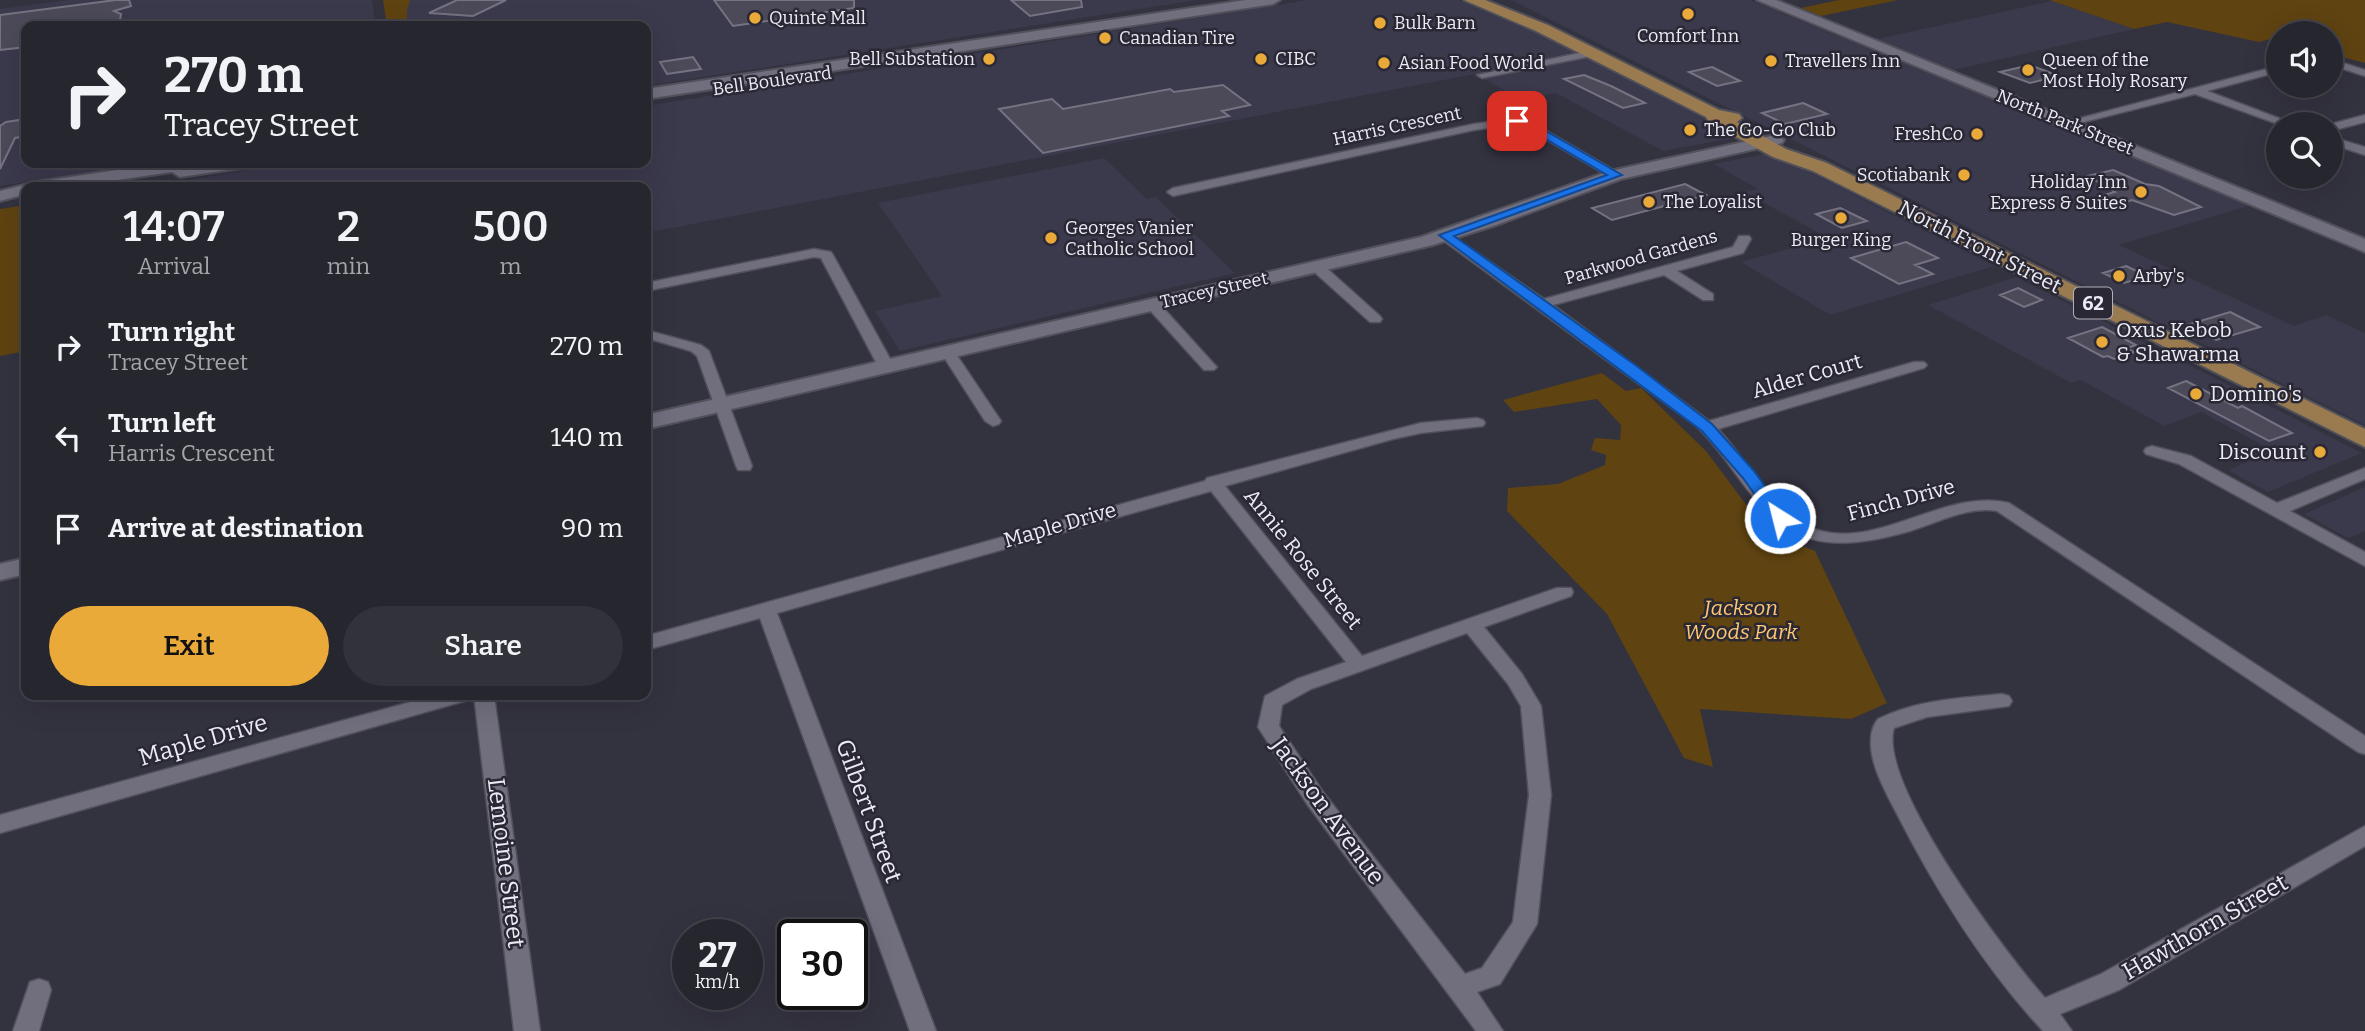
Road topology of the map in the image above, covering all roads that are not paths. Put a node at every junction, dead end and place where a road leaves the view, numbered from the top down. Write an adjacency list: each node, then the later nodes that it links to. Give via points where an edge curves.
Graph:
1 (1237, 0): 7 (street, Bell Boulevard)
2 (1273, 0): 7 (street, Bell Boulevard)
3 (1472, 0): 6 (main road, North Front Street / 62)
4 (1493, 0): 6 (main road, North Front Street / 62)
5 (1764, 0): 19 (street, North Park Street)
6 (1542, 28): 8 (main road, North Front Street / 62)
7 (1057, 33): 9 (street, Bell Boulevard)
8 (1593, 53): 13 (street); 21 (main road, North Front Street / 62)
9 (897, 58): 15 (street, Bell Boulevard); 16 (street, Bell Boulevard, via 890,63)
10 (2343, 66): 12 (street)
11 (2266, 72): 14 (street)
12 (2365, 73)
13 (1482, 75)
14 (2198, 92): 17 (street); 19 (street)
15 (651, 93)
16 (651, 99)
17 (2266, 116)
18 (2365, 118): 20 (street)
19 (2068, 123): 35 (street, North Park Street)
20 (2343, 124)
21 (1770, 142): 26 (street, Tracey Street); 53 (main road, North Front Street / 62, via 1803,163 1820,167)
22 (2343, 143): 23 (street)
23 (2365, 151)
24 (163, 168): 27 (street)
25 (209, 168): 28 (street)
26 (1616, 175): 30 (street, Harris Crescent, via 1517,121); 33 (street, Tracey Street)
27 (69, 182)
28 (118, 182)
29 (21, 191): 32 (street)
30 (1173, 192)
31 (21, 196): 32 (street)
32 (0, 197)
33 (1445, 235): 36 (street, Tracey Street); 41 (street, Finch Drive)
34 (1744, 239): 37 (street, Parkwood Gardens, via 1738,250)
35 (2365, 246)
36 (1317, 267): 40 (street, Tracey Street); 42 (street)
37 (1666, 270): 39 (street); 41 (street, Parkwood Gardens)
38 (651, 286): 46 (street, via 814,253 826,255)
39 (1709, 297)
40 (1152, 304): 44 (street, Tracey Street); 47 (street)
41 (1542, 304): 52 (street, Finch Drive)
42 (1375, 319)
43 (651, 335): 48 (street, via 704,354)
44 (947, 351): 46 (street, Tracey Street); 50 (street)
45 (1919, 365): 52 (street, Alder Court)
46 (886, 366): 48 (street, Tracey Street)
47 (1209, 367)
48 (722, 404): 49 (street, Tracey Street); 55 (street)
49 (651, 421)
50 (993, 421)
51 (1477, 422): 57 (street, Maple Drive, via 1390,435)
52 (1707, 428): 70 (street, Finch Drive, via 1749,474 1780,518 1811,534 1856,538 1975,503 2003,507)
53 (2365, 439)
54 (2152, 451): 58 (street, via 2185,460)
55 (744, 466)
56 (2365, 472): 58 (street)
57 (1213, 482): 63 (street, Maple Drive); 66 (street, Annie Rose Street)
58 (2276, 510): 59 (street)
59 (2365, 560)
60 (21, 567): 61 (street)
61 (0, 572)
62 (1564, 592): 64 (street, Jackson Avenue)
63 (766, 609): 65 (street, Maple Drive); 78 (street, Gilbert Street)
64 (1471, 625): 66 (street, Jackson Avenue); 73 (street, via 1515,678 1531,706 1540,795 1525,924 1491,976)
65 (651, 642)
66 (1358, 664): 73 (street, Jackson Avenue, via 1272,701 1268,727 1315,798)
67 (443, 700): 71 (street, Maple Drive)
68 (485, 700): 77 (street, Lemoine Street)
69 (2003, 701): 75 (street, via 1900,716 1885,724 1881,737 1902,802 1972,924)
70 (2365, 746)
71 (0, 824)
72 (2365, 835): 75 (street, Hawthorn Street, via 2110,982)
73 (1460, 987): 79 (street, Jackson Avenue)
74 (39, 990): 76 (street)
75 (2040, 1011): 80 (street)
76 (26, 1031)
77 (527, 1031)
78 (923, 1031)
79 (1490, 1031)
80 (2059, 1031)

